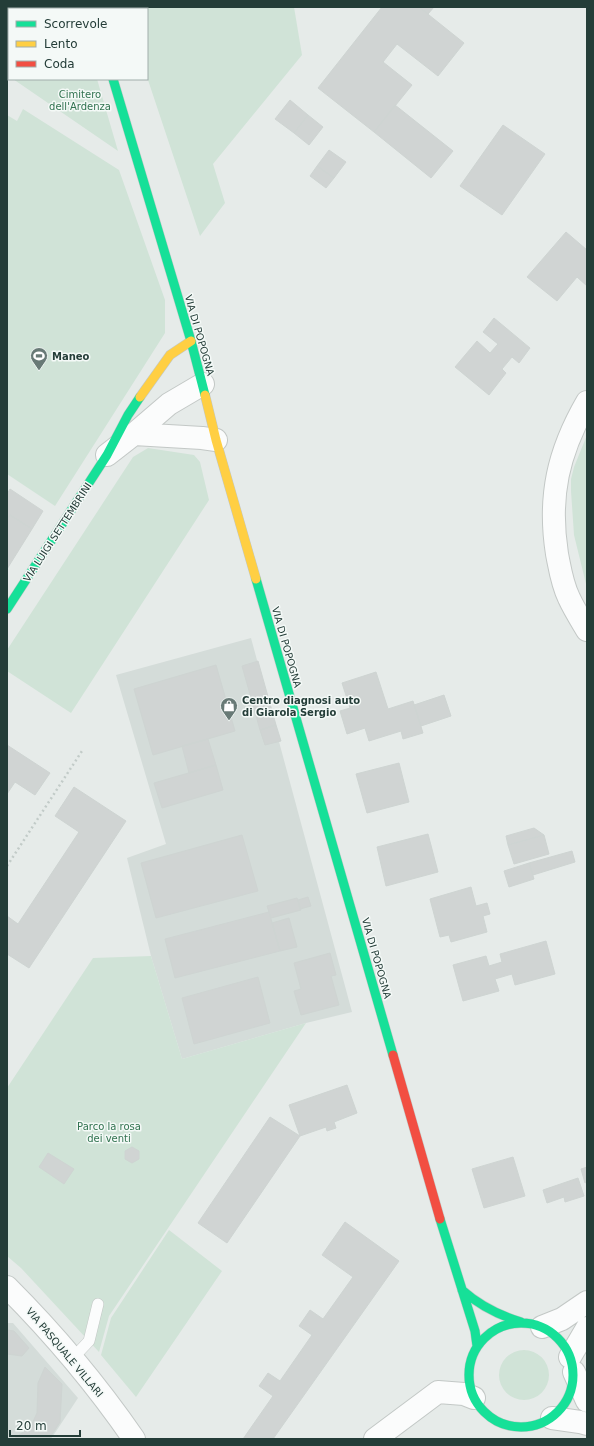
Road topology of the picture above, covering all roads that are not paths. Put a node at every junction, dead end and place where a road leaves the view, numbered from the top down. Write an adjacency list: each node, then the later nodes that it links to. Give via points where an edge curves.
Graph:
1 (113, 80): 2 (main road, VIA DI POPOGNA)
2 (191, 341): 3 (main road, VIA DI POPOGNA); 7 (main road, VIA LUIGI SETTEMBRINI, via 170,355 162,364 128,414)
3 (202, 384): 5 (street, VIA LUIGI SETTEMBRINI, via 169,404); 6 (main road, VIA DI POPOGNA)
4 (587, 402): 9 (street, via 564,449 558,468 554,500 554,537 562,581 568,598)
5 (134, 434): 6 (street); 7 (street, VIA LUIGI SETTEMBRINI)
6 (216, 440): 11 (main road, VIA DI POPOGNA)
7 (107, 455): 8 (main road, VIA LUIGI SETTEMBRINI)
8 (7, 609)
9 (587, 630)
10 (7, 1287): 17 (street, VIA PASQUALE VILLARI)
11 (462, 1290): 14 (main road, via 488,1311); 16 (main road, VIA DI POPOGNA)
12 (587, 1302): 14 (street, via 562,1319)
13 (98, 1304): 17 (lane, via 89,1341)
14 (532, 1325): 16 (main road, via 509,1324 497,1328); 18 (main road, via 554,1334 564,1344)
15 (587, 1328): 18 (street)
16 (477, 1346): 20 (main road, via 471,1358 469,1373 470,1388)
17 (73, 1358): 24 (street, VIA PASQUALE VILLARI)
18 (572, 1365): 19 (street); 22 (main road, via 573,1386 568,1398 561,1409)
19 (587, 1401)
20 (481, 1407): 22 (main road, via 501,1424 518,1428); 23 (main road); 25 (street, via 464,1394 438,1392)
21 (587, 1424): 22 (street, via 580,1422)
22 (540, 1426)
23 (496, 1433)
24 (134, 1439)
25 (375, 1439)

